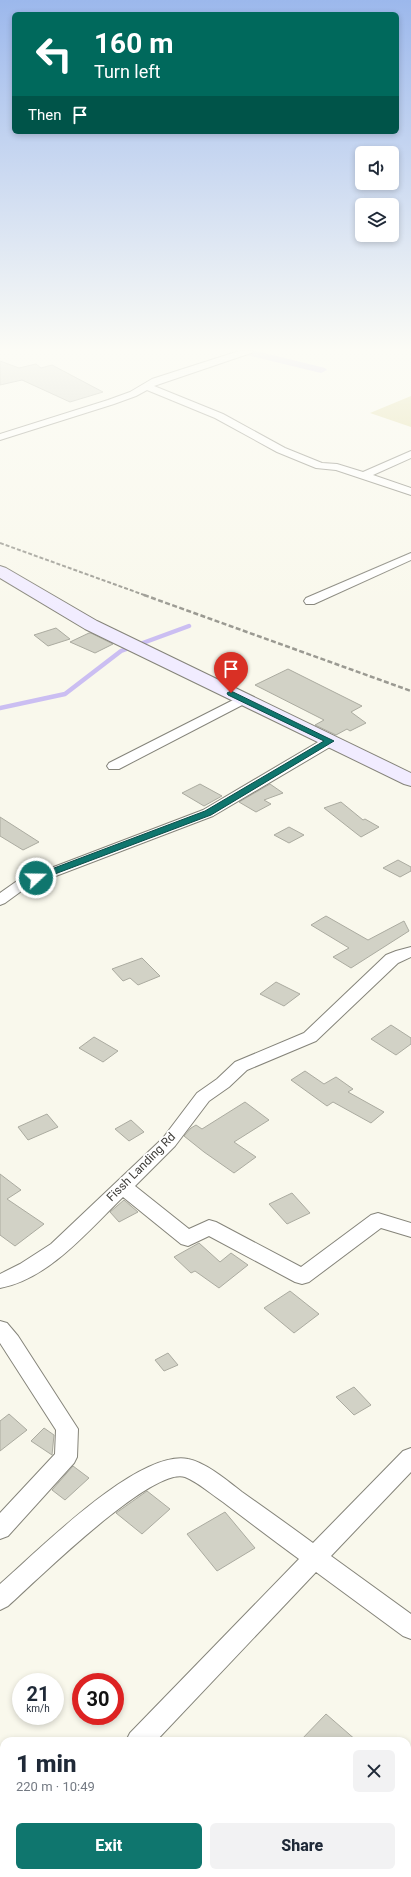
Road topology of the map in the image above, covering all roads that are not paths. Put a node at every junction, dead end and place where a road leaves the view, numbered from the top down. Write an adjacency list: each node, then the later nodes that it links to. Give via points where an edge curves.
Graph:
1 (260, 439): 3 (street, via 320,466)
2 (411, 454): 3 (street)
3 (365, 475): 4 (street)
4 (411, 492)
5 (411, 556): 7 (street)
6 (0, 571): 8 (main road, via 91,625)
7 (310, 601)
8 (243, 699): 9 (main road); 10 (street)
9 (330, 741): 11 (main road); 12 (street, via 208,813 22,884)
10 (114, 766)
11 (411, 780)
12 (0, 900)
13 (411, 952): 14 (street, Fissh Landing Rd, via 392,959 310,1037 241,1066 203,1098 169,1142)
14 (122, 1186): 15 (street, via 188,1239 209,1227 302,1277 378,1220); 16 (street, Fissh Landing Rd, via 58,1250 27,1270)
15 (411, 1230)
16 (0, 1281)
17 (0, 1329): 19 (street, via 67,1429 66,1457)
18 (411, 1457): 20 (street)
19 (0, 1529)
20 (314, 1558): 21 (street, via 212,1482 188,1468 173,1467 152,1475 109,1502); 22 (street); 23 (street)
21 (0, 1599)
22 (411, 1628)
23 (143, 1737)

